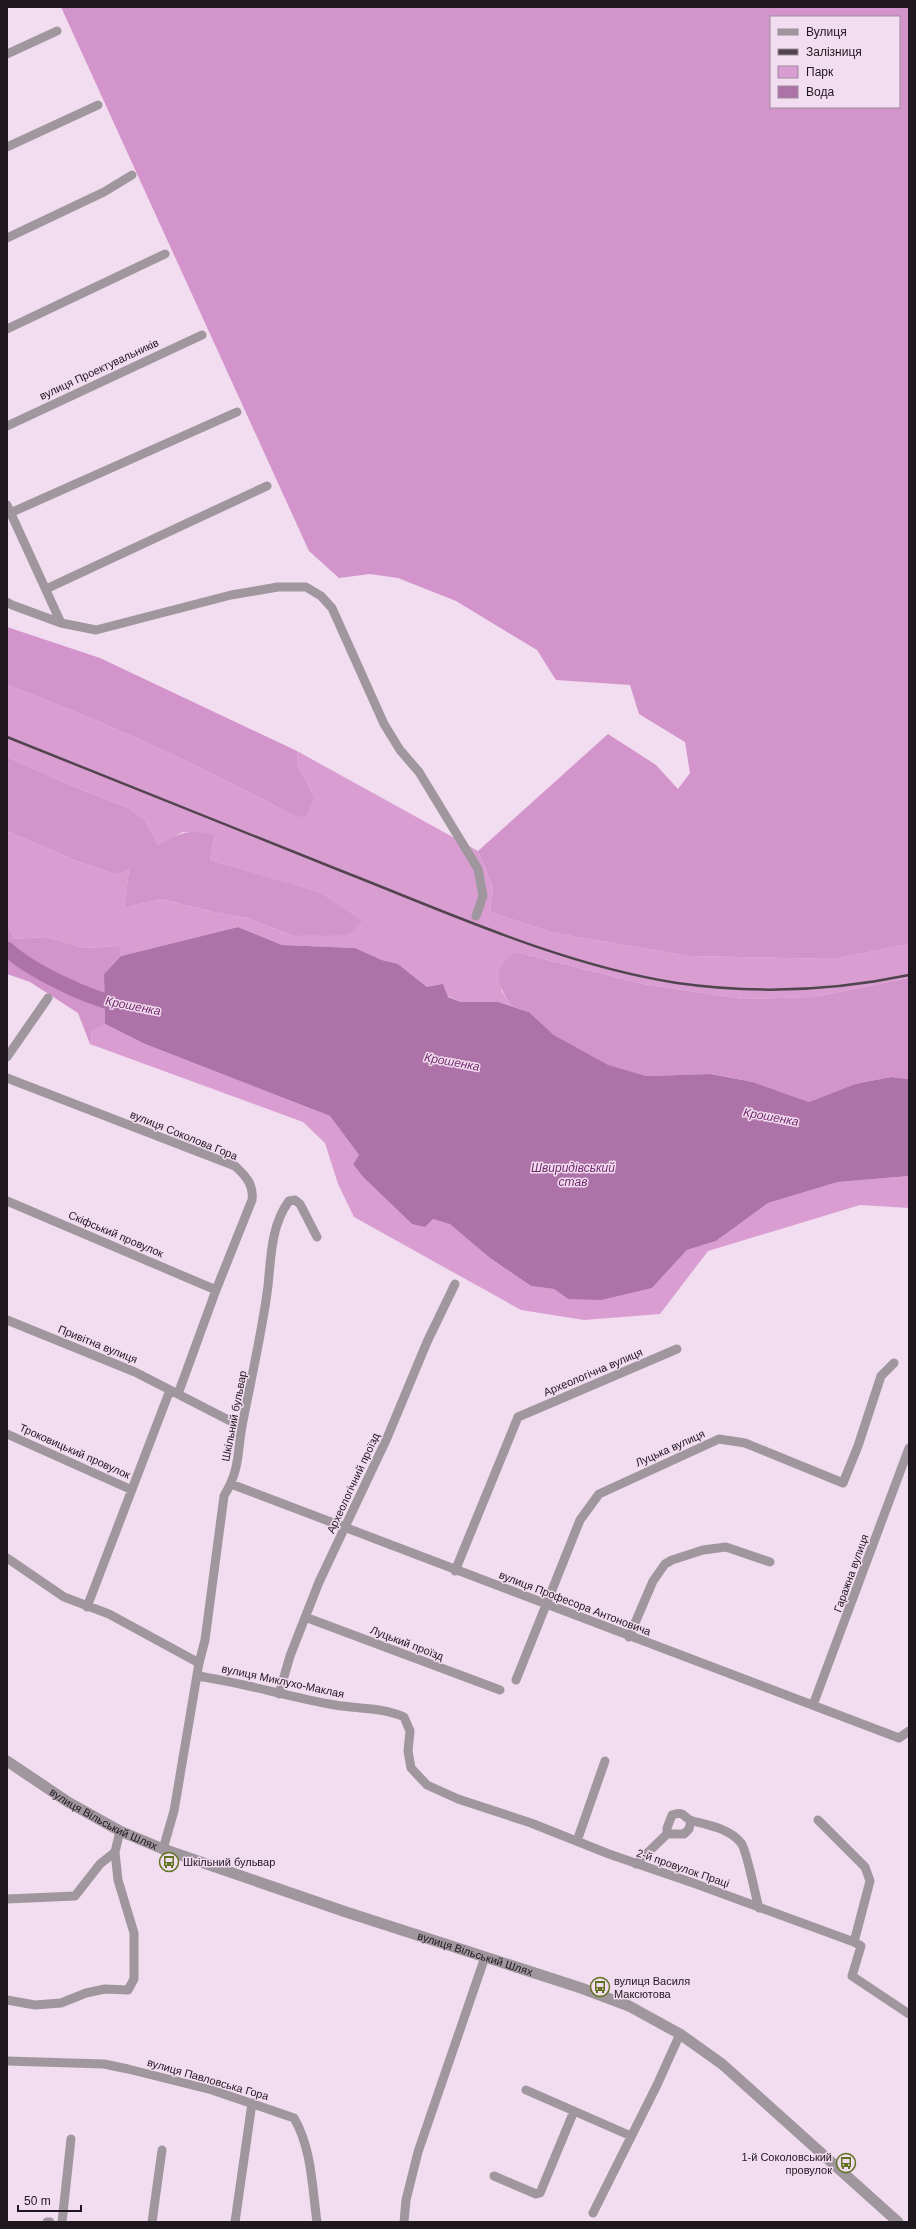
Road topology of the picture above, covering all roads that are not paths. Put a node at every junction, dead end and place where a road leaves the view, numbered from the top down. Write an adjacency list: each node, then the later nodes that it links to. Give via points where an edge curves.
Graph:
1 (57, 31): 2 (street)
2 (7, 54)
3 (98, 105): 4 (street)
4 (7, 147)
5 (132, 175): 6 (street, via 104,192)
6 (7, 238)
7 (165, 254): 8 (street)
8 (7, 329)
9 (202, 335): 11 (street, вулиця Проектувальників)
10 (237, 412): 13 (street)
11 (7, 426)
12 (267, 486): 14 (street)
13 (9, 509): 14 (street)
14 (46, 589): 16 (street)
15 (7, 602): 16 (street)
16 (61, 623): 17 (street, via 96,630 231,595 278,587 306,587 321,596 332,608 384,724 400,750 419,772 478,869 483,896)
17 (476, 916)
18 (48, 998): 19 (street)
19 (7, 1057)
20 (7, 1078): 24 (street, вулиця Соколова Гора, via 235,1166 242,1172 253,1190 252,1200)
21 (7, 1201): 24 (street, Скіфський провулок)
22 (317, 1237): 29 (street, Шкільний бульвар, via 300,1204 295,1200 289,1201 284,1208 271,1246 268,1286 255,1368)
23 (455, 1284): 34 (street, Археологічний проїзд)
24 (216, 1290): 28 (street, вулиця Соколова Гора)
25 (7, 1320): 28 (street, Привітна вулиця, via 135,1372)
26 (677, 1349): 37 (street, Археологічна вулиця, via 518,1417)
27 (894, 1363): 38 (street, Луцька вулиця, via 881,1376 843,1482 746,1443 719,1439 599,1494 580,1520)
28 (174, 1392): 29 (street); 33 (street, вулиця Соколова Гора)
29 (242, 1427): 32 (street, Шкільний бульвар, via 239,1460)
30 (7, 1434): 33 (street, Троковицький провулок)
31 (909, 1448): 47 (street, Гаражна вулиця)
32 (231, 1484): 34 (street, вулиця Професора Антоновича); 42 (street, Шкільний бульвар, via 224,1496 205,1640)
33 (132, 1490): 39 (street, вулиця Соколова Гора)
34 (346, 1528): 37 (street, вулиця Професора Антоновича); 40 (street, Археологічний проїзд)
35 (7, 1558): 39 (street, via 64,1597)
36 (770, 1562): 41 (street, via 726,1547 703,1550 672,1560 665,1564 653,1581)
37 (455, 1571): 38 (street, вулиця Професора Антоновича)
38 (545, 1604): 41 (street, вулиця Професора Антоновича); 44 (street, Луцька вулиця)
39 (87, 1607): 42 (street, via 109,1614)
40 (305, 1617): 45 (street, Луцький проїзд); 46 (street, Археологічний проїзд)
41 (629, 1637): 47 (street, вулиця Професора Антоновича)
42 (199, 1663): 43 (street, Шкільний бульвар)
43 (198, 1676): 46 (street, вулиця Миклухо-Маклая); 57 (street, Шкільний бульвар, via 174,1811)
44 (516, 1680)
45 (500, 1690)
46 (279, 1694): 51 (street, вулиця Миклухо-Маклая, via 337,1705 392,1711 404,1717 410,1731 408,1751)
47 (814, 1705): 48 (street, вулиця Професора Антоновича, via 899,1738)
48 (909, 1731)
49 (7, 1761): 54 (street, вулиця Вільський Шлях, via 50,1791)
50 (605, 1761): 56 (street)
51 (411, 1768): 56 (street, 2-й провулок Праці, via 427,1785 452,1796)
52 (818, 1820): 62 (street, via 868,1872 870,1881)
53 (691, 1821): 55 (street, via 689,1829 684,1834); 55 (street, via 685,1814 672,1815); 61 (street, via 721,1829 742,1843)
54 (120, 1831): 57 (street, вулиця Вільський Шлях); 58 (street)
55 (667, 1834): 59 (street)
56 (577, 1841): 59 (street, 2-й провулок Праці)
57 (162, 1849): 63 (street, вулиця Вільський Шлях)
58 (115, 1852): 60 (street, via 100,1864 75,1896); 64 (street, via 118,1880 134,1933 134,1979 128,1990 105,1989 61,2003 35,2005)
59 (636, 1864): 61 (street, 2-й провулок Праці)
60 (7, 1899)
61 (759, 1908): 62 (street, 2-й провулок Праці)
62 (854, 1942): 65 (street, via 861,1946 852,1976)
63 (485, 1957): 66 (street, вулиця Вільський Шлях, via 587,1989 629,2006); 82 (street, via 418,2152 406,2200)
64 (7, 2000)
65 (909, 2014)
66 (680, 2034): 71 (street); 83 (street, вулиця Вільський Шлях, via 722,2064)
67 (7, 2061): 69 (street, вулиця Павловська Гора, via 104,2064)
68 (526, 2090): 70 (street)
69 (252, 2103): 80 (street); 81 (street, вулиця Павловська Гора, via 294,2118 302,2132)
70 (574, 2111): 71 (street); 74 (street, via 540,2193 536,2194)
71 (631, 2136): 75 (street)
72 (71, 2138): 78 (street)
73 (162, 2150): 79 (street)
74 (494, 2176)
75 (593, 2213)
76 (46, 2222): 77 (street)
77 (50, 2222)
78 (62, 2222)
79 (152, 2222)
80 (235, 2222)
81 (317, 2222)
82 (404, 2222)
83 (898, 2222)

